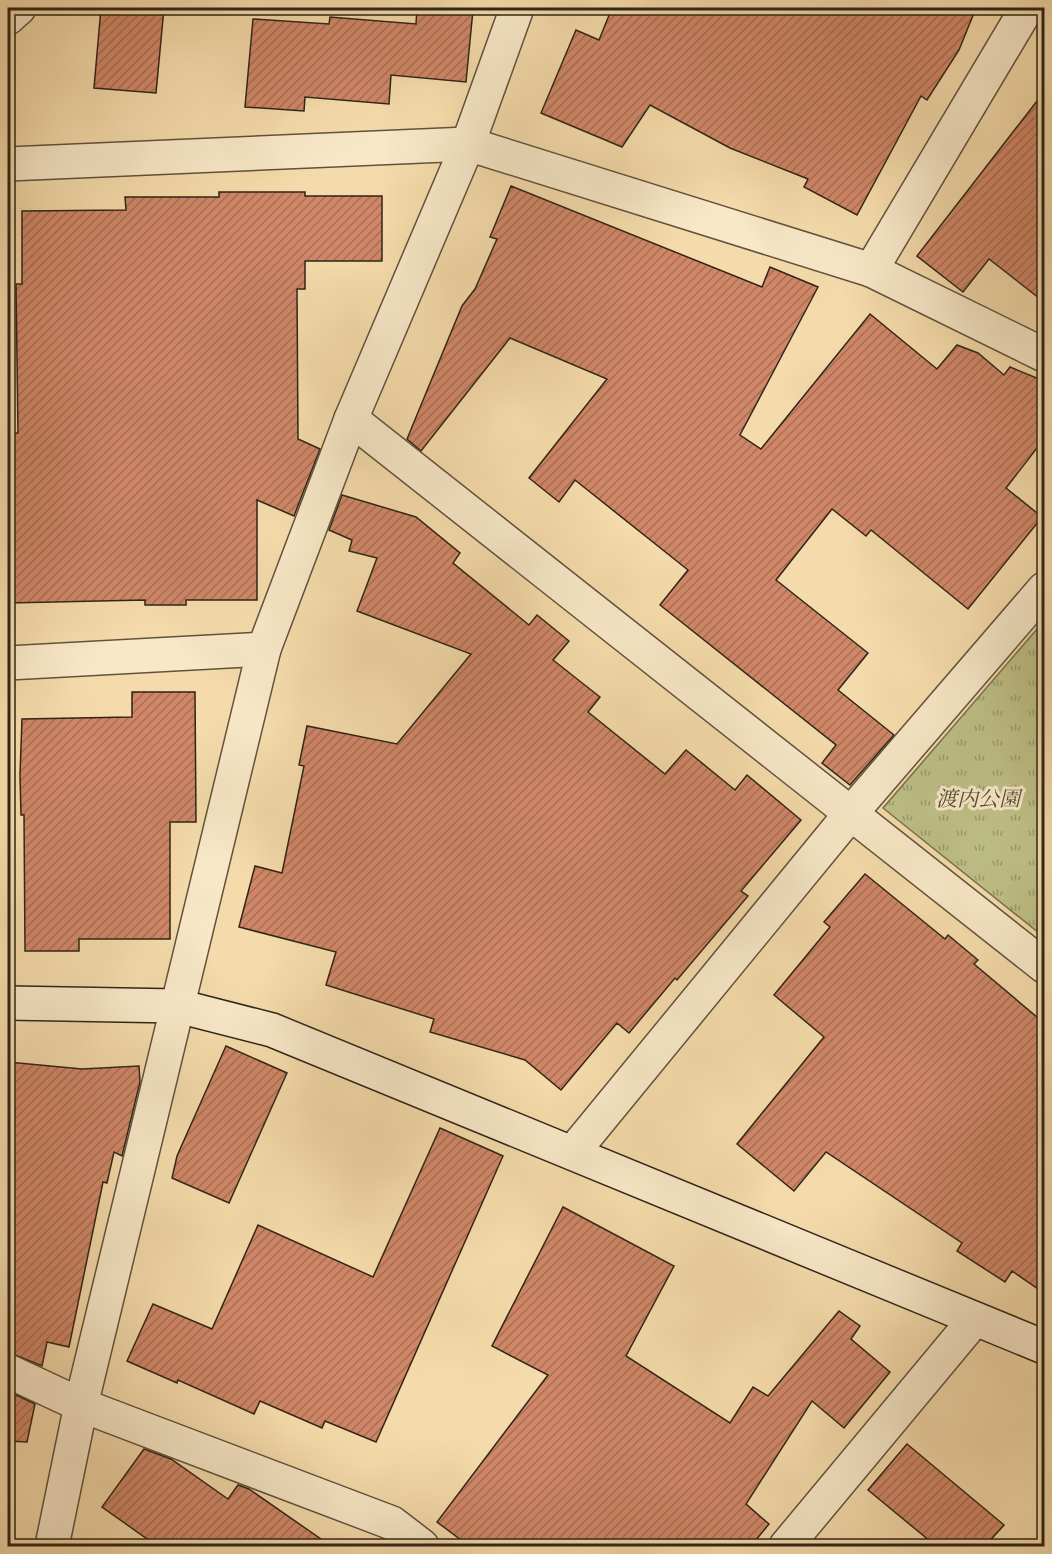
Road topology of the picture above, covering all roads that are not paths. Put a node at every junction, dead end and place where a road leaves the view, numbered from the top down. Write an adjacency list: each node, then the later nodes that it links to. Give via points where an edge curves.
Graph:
1 (19, 8): 4 (street)
2 (517, 8): 5 (street)
3 (1027, 8): 7 (street)
4 (8, 18)
5 (468, 144): 6 (street); 7 (street); 9 (street)
6 (8, 164)
7 (871, 270): 8 (street)
8 (1044, 355)
9 (351, 419): 11 (street); 13 (street)
10 (1044, 589): 13 (street)
11 (264, 649): 12 (street); 16 (street)
12 (8, 663)
13 (852, 812): 14 (street); 17 (street)
14 (1044, 966)
15 (8, 1003): 16 (street)
16 (178, 1006): 17 (street, via 272,1030); 21 (street)
17 (573, 1152): 18 (street)
18 (975, 1319): 19 (street); 24 (street)
19 (1044, 1347)
20 (8, 1371): 21 (street)
21 (81, 1405): 22 (street); 23 (street, via 392,1523)
22 (52, 1546)
23 (422, 1546)
24 (786, 1546)

